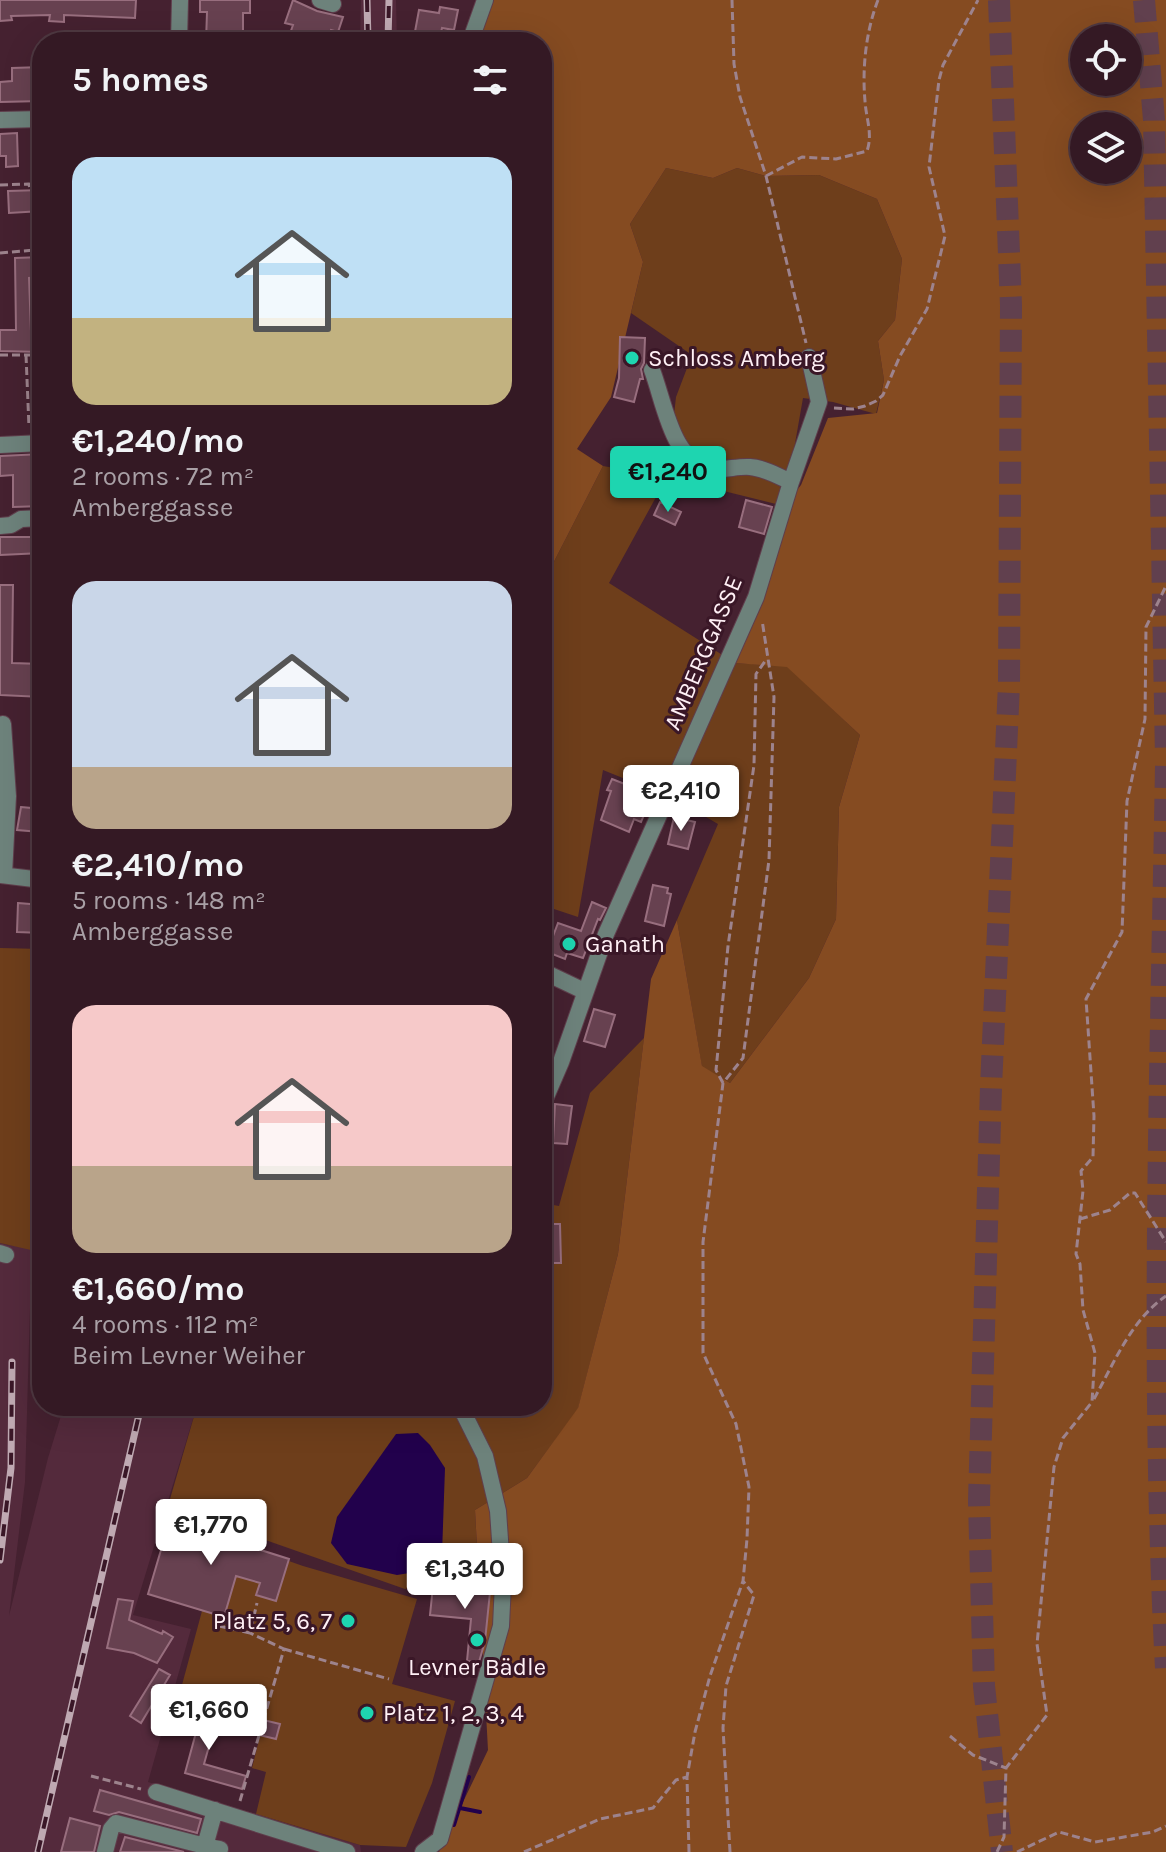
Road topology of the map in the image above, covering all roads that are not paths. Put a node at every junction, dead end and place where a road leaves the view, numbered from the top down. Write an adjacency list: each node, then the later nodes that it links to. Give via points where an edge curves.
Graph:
1 (180, 0): 3 (street)
2 (485, 0): 4 (street)
3 (179, 32)
4 (474, 32)
5 (32, 119): 6 (street)
6 (0, 120)
7 (809, 357): 11 (street, AMBERGGASSE, via 819,402)
8 (652, 370): 11 (street, via 674,437 694,463 711,469 751,467)
9 (32, 443): 10 (street)
10 (0, 445)
11 (791, 482): 18 (street, AMBERGGASSE, via 756,597)
12 (32, 518): 13 (street)
13 (0, 526)
14 (3, 724): 15 (street, via 8,796)
15 (2, 875): 16 (street)
16 (32, 879)
17 (552, 976): 18 (street)
18 (584, 991): 19 (street, AMBERGGASSE)
19 (552, 1083)
20 (465, 1416): 26 (street, via 485,1456 498,1511 501,1626 440,1839)
21 (156, 1792): 22 (street)
22 (215, 1810): 23 (street); 25 (street)
23 (218, 1850): 24 (street, via 116,1823)
24 (105, 1852)
25 (347, 1852)
26 (423, 1852)

